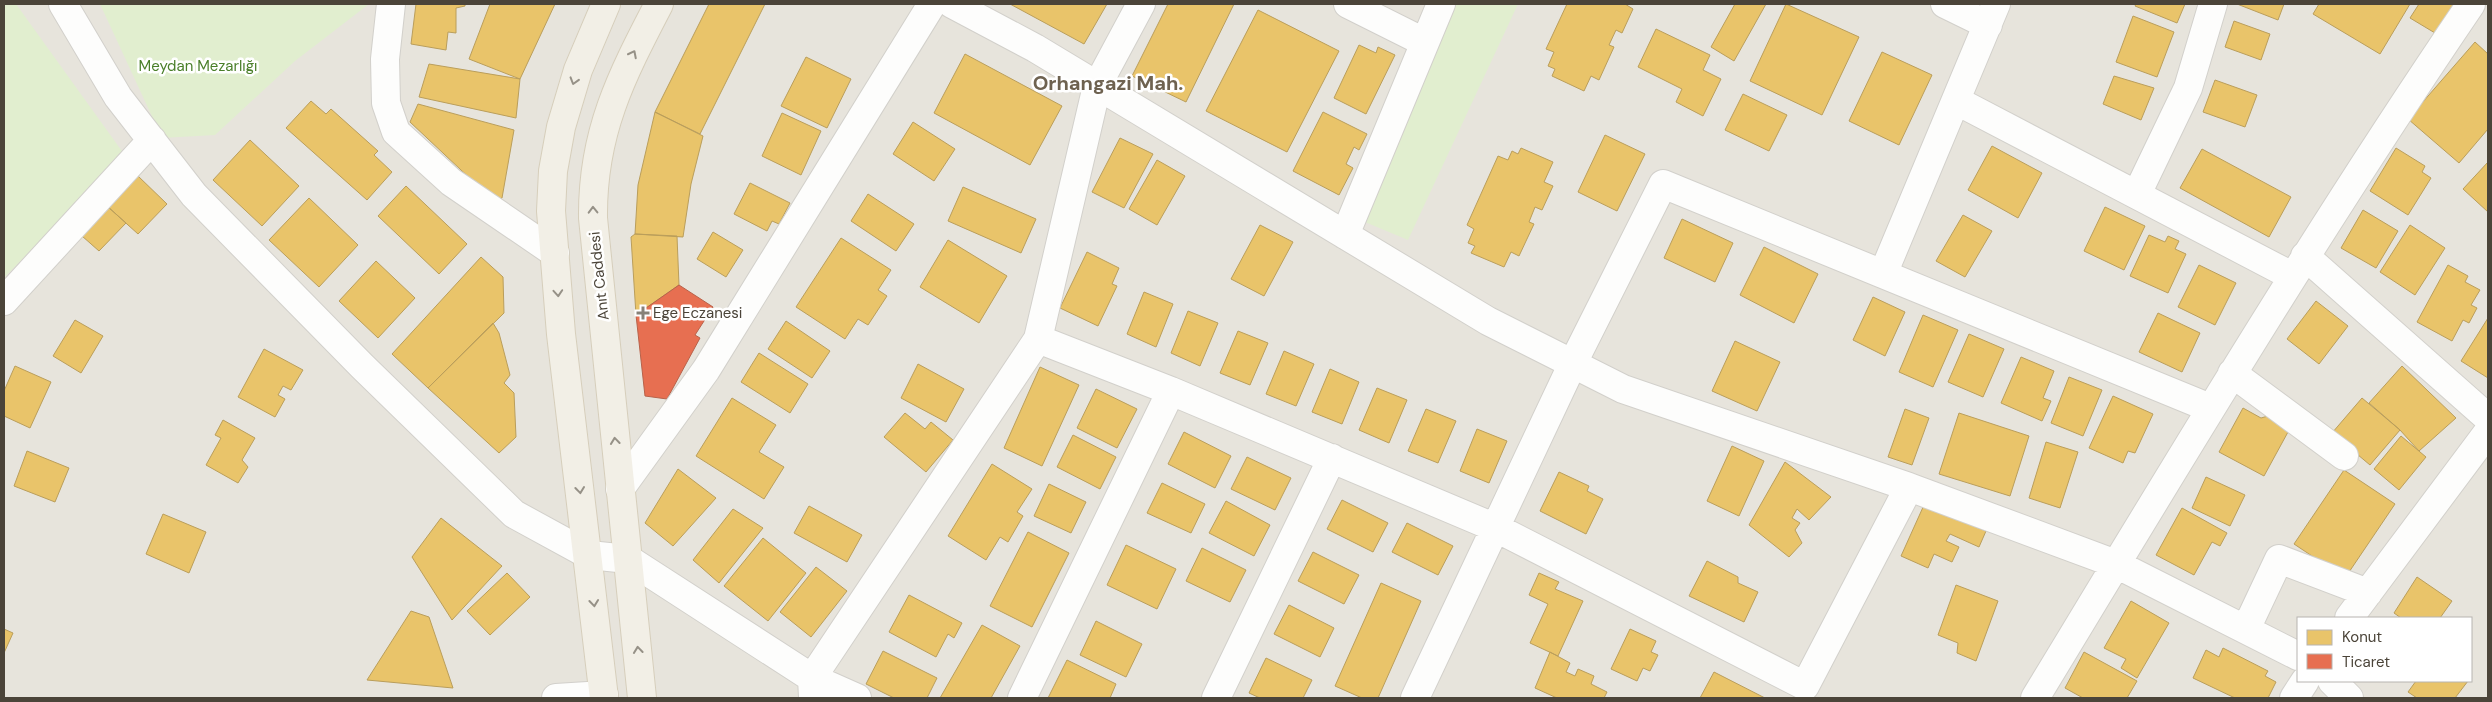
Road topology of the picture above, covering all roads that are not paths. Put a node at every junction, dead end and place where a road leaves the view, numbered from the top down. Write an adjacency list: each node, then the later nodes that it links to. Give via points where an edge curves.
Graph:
1 (63, 4): 17 (street, via 118,97)
2 (391, 4): 20 (street, via 385,59 386,103 396,132 451,182)
3 (606, 4): 20 (main road, one-way to 20, via 578,70 561,127 553,171 551,211)
4 (659, 4): 34 (main road, Anıt Caddesi, one-way to 4, via 593,218 593,186 604,130 622,74)
5 (932, 4): 34 (street, via 706,370)
6 (952, 4): 15 (street, via 1035,48)
7 (1141, 4): 15 (street)
8 (1348, 4): 14 (street)
9 (1441, 4): 14 (street)
10 (1945, 4): 13 (street)
11 (2214, 4): 18 (street, via 2188,88)
12 (2471, 4): 21 (street, via 2387,127)
13 (1992, 15): 16 (street)
14 (1424, 42): 19 (street)
15 (1097, 86): 19 (street); 24 (street)
16 (1957, 101): 18 (street); 22 (street)
17 (152, 140): 23 (street); 36 (street, via 194,195 514,514)
18 (2137, 194): 21 (street)
19 (1345, 235): 25 (street, via 1488,320)
20 (555, 253): 36 (main road, one-way to 36, via 561,334)
21 (2299, 266): 26 (street); 29 (street)
22 (1883, 274): 25 (street, via 1663,184); 28 (street)
23 (4, 301)
24 (1038, 339): 27 (street); 45 (street)
25 (1573, 363): 33 (street, via 1623,388); 35 (street)
26 (2232, 373): 28 (street); 31 (street)
27 (1171, 391): 32 (street); 51 (street)
28 (2210, 408): 38 (street)
29 (2488, 418)
30 (2488, 432): 39 (street)
31 (2344, 456)
32 (1332, 458): 35 (street); 52 (street)
33 (1909, 487): 38 (street); 46 (street)
34 (620, 489): 37 (main road, Anıt Caddesi)
35 (1496, 528): 46 (street); 53 (street)
36 (588, 555): 37 (street); 47 (main road, one-way to 47)
37 (628, 559): 45 (street); 49 (main road, Anıt Caddesi, one-way to 37)
38 (2116, 564): 41 (street); 54 (street)
39 (2368, 593): 40 (street); 41 (street, via 2278,559)
40 (2350, 617)
41 (2246, 630): 42 (street)
42 (2297, 656)
43 (2304, 682): 55 (street)
44 (2333, 682): 56 (street)
45 (812, 688): 50 (street)
46 (1802, 692)
47 (604, 697): 48 (street)
48 (556, 698)
49 (642, 698)
50 (857, 698)
51 (1022, 698)
52 (1216, 698)
53 (1415, 698)
54 (2035, 698)
55 (2294, 698)
56 (2349, 698)

